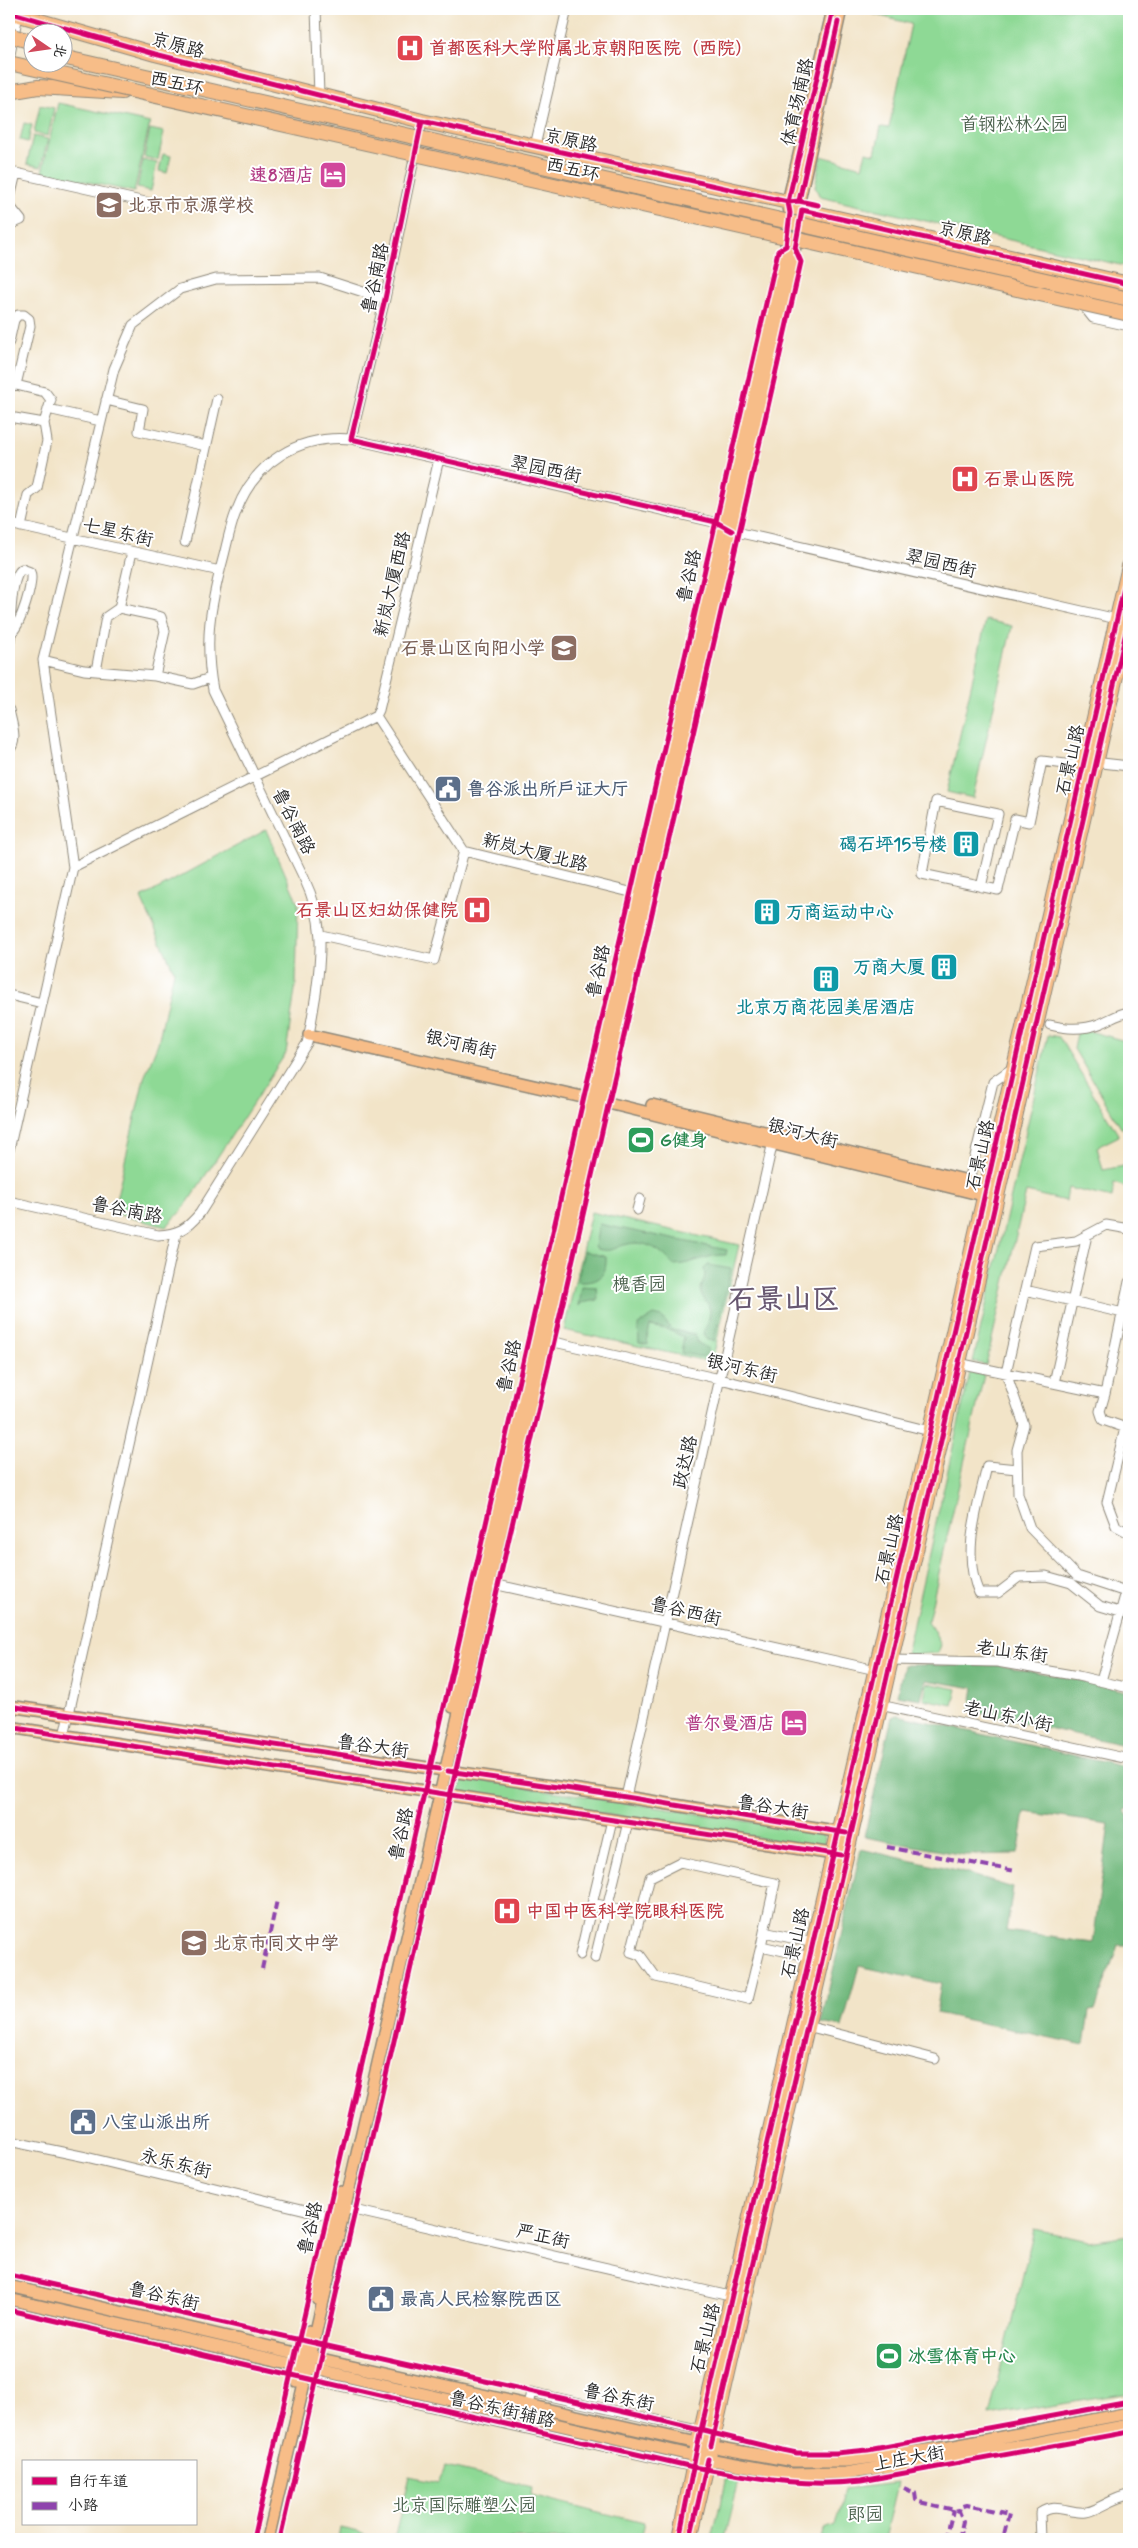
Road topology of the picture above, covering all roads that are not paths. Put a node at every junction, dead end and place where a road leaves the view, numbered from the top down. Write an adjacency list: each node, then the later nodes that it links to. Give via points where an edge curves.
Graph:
1 (316, 9): 17 (street)
2 (566, 9): 19 (street)
3 (832, 9): 22 (main road, 体育场南路)
4 (841, 9): 22 (main road, 体育场南路)
5 (12, 12): 11 (street); 17 (highway, 京原路, via 146,51)
6 (9, 36): 7 (highway, bridge)
7 (22, 39)
8 (9, 46): 9 (highway)
9 (22, 49)
10 (72, 54): 14 (highway, bridge)
11 (9, 59)
12 (72, 59): 14 (highway, 西五环, bridge)
13 (9, 63): 16 (highway, 西五环, bridge)
14 (141, 74): 28 (highway, 西五环, bridge)
15 (9, 92): 16 (highway, bridge, via 38,87)
16 (138, 93): 29 (highway, 西五环, bridge)
17 (319, 95): 18 (highway, 京原路)
18 (422, 121): 19 (highway, 京原路); 27 (street, 鲁谷南路)
19 (535, 146): 22 (highway, 京原路)
20 (150, 203): 21 (street, via 16,173)
21 (9, 204): 23 (street, via 22,220)
22 (797, 204): 24 (highway, 京原路); 25 (highway, 京原路); 44 (main road, 鲁谷路, via 790,213 786,246)
23 (9, 225)
24 (1053, 267): 26 (highway, 京原路); 30 (street, via 1092,318)
25 (1129, 278)
26 (1129, 284)
27 (385, 299): 34 (street, 鲁谷南路, via 320,278 216,278 180,289 133,325 114,369); 39 (street, 鲁谷南路)
28 (1129, 299)
29 (1129, 314)
30 (1129, 326)
31 (9, 342): 32 (street, via 18,315 29,318 30,326)
32 (12, 386): 35 (street, via 46,392 51,400)
33 (216, 399): 40 (street)
34 (106, 400): 37 (street, 鲁谷南路); 40 (street, via 144,409 139,431)
35 (48, 409): 37 (street); 38 (street)
36 (9, 417): 38 (street)
37 (101, 421): 45 (street, 鲁谷南路)
38 (44, 423): 43 (street, via 47,441 37,488 28,494)
39 (351, 439): 41 (street, 翠园西街); 49 (street, 鲁谷南路, via 307,442 270,461 246,490 236,512)
40 (206, 446): 46 (street)
41 (438, 459): 44 (street, 翠园西街); 59 (street, 新岚大厦西路)
42 (9, 524): 43 (street, 七星东街)
43 (21, 527): 45 (street, 七星东街)
44 (727, 527): 51 (street, 翠园西街); 67 (main road, 鲁谷路); 75 (main road, 鲁谷路, via 655,855)
45 (73, 538): 47 (street, 七星东街); 54 (street, 鲁谷南路)
46 (186, 542)
47 (132, 552): 49 (street, 七星东街); 50 (street)
48 (1129, 566): 51 (highway, 石景山路)
49 (220, 571): 57 (street, 鲁谷南路, via 207,638)
50 (119, 608): 55 (street, via 106,617); 56 (street, via 161,617 164,632)
51 (1123, 619): 61 (highway, 石景山路)
52 (10, 632): 52 (street, via 15,631 24,609 32,577 30,572 22,569 14,585); 53 (street)
53 (9, 646)
54 (43, 660): 55 (street); 65 (street, 鲁谷南路)
55 (96, 671): 56 (street)
56 (155, 676): 57 (street, via 193,684)
57 (210, 678): 63 (street, 鲁谷南路, via 212,690)
58 (9, 710): 60 (street, via 14,736)
59 (376, 716): 63 (street); 64 (street, 新岚大厦北路)
60 (9, 750)
61 (1091, 763): 62 (street); 66 (street, via 1074,765 1042,760 1029,822 1015,819 998,890); 74 (highway, 石景山路); 79 (highway, 石景山路)
62 (1129, 766)
63 (253, 775): 65 (street); 68 (street, 鲁谷南路, via 311,894)
64 (464, 851): 67 (street, 新岚大厦北路); 68 (street, via 434,960)
65 (73, 867): 70 (street, 鲁谷南路)
66 (981, 887): 66 (street, via 922,874 936,801 998,814)
67 (638, 894): 75 (main road, 鲁谷路)
68 (321, 935): 73 (street, 鲁谷南路)
69 (9, 995): 70 (street)
70 (42, 1003): 77 (street, 鲁谷南路)
71 (1129, 1012): 72 (street, via 1099,1024 1069,1029)
72 (1050, 1026)
73 (310, 1031): 75 (main road, 银河南街); 84 (street, 鲁谷南路, via 303,1052 200,1213 188,1227)
74 (1014, 1067): 78 (street, via 993,1082); 79 (highway, 石景山路)
75 (597, 1096): 76 (main road, 银河大街); 90 (main road, 鲁谷路); 114 (main road, 鲁谷路)
76 (773, 1139): 78 (main road, 银河大街); 79 (main road, 银河大街); 93 (street, 政达路)
77 (9, 1150)
78 (970, 1181): 79 (main road, 银河大街)
79 (992, 1192): 91 (highway, 石景山路); 97 (highway, 石景山路)
80 (640, 1199): 82 (street)
81 (9, 1201): 84 (street, 鲁谷南路, via 158,1234)
82 (637, 1210)
83 (1129, 1229): 85 (street, via 1106,1225)
84 (176, 1234): 110 (street)
85 (1087, 1235): 87 (street, via 1076,1241 1035,1246); 88 (street)
86 (1129, 1282): 89 (street)
87 (1025, 1290): 88 (street); 92 (street)
88 (1072, 1301): 89 (street); 94 (street)
89 (1123, 1313): 95 (street)
90 (545, 1340): 93 (street, 银河东街); 100 (main road, 鲁谷路)
91 (958, 1363): 92 (street); 104 (highway, 石景山路)
92 (1006, 1373): 94 (street); 98 (street, via 1024,1425 1017,1450)
93 (720, 1380): 97 (street, 银河东街); 103 (street, 政达路)
94 (1054, 1384): 95 (street)
95 (1105, 1394): 96 (street, via 1100,1411 1103,1420)
96 (1127, 1429): 99 (street, via 1107,1502 1116,1526)
97 (930, 1431): 105 (highway, 石景山路)
98 (1017, 1469): 101 (street, via 1018,1494 1030,1528 1077,1576); 102 (street, via 986,1466 969,1554 978,1593 998,1593 1019,1576 1046,1576 1071,1584 1100,1606)
99 (1129, 1533)
100 (490, 1583): 103 (street, 鲁谷西街); 114 (main road, 鲁谷路)
101 (1128, 1592): 102 (street)
102 (1120, 1612): 106 (street)
103 (665, 1623): 105 (street, 鲁谷西街); 116 (street, 政达路)
104 (890, 1660): 106 (street, 老山东街, via 996,1662); 108 (highway, 石景山路)
105 (876, 1670): 119 (highway, 石景山路)
106 (1101, 1681): 107 (street, 老山东街)
107 (1129, 1688)
108 (880, 1704): 113 (street, 老山东小街); 119 (highway, 石景山路)
109 (9, 1706): 110 (main road, 鲁谷大街)
110 (69, 1715): 112 (street); 114 (main road, 鲁谷大街)
111 (9, 1727): 112 (main road, 鲁谷大街)
112 (64, 1736): 115 (main road, 鲁谷大街)
113 (1129, 1760)
114 (443, 1770): 115 (main road, 鲁谷路); 116 (main road, 鲁谷大街)
115 (438, 1793): 117 (main road, 鲁谷大街); 132 (main road, 鲁谷路); 133 (main road, 鲁谷路)
116 (626, 1796): 119 (main road, 鲁谷大街)
117 (612, 1820): 118 (main road, 鲁谷大街); 121 (street)
118 (628, 1822): 120 (main road, 鲁谷大街); 122 (street)
119 (845, 1833): 120 (highway, 石景山路)
120 (840, 1855): 126 (highway, 石景山路); 129 (highway, 石景山路)
121 (592, 1903): 122 (street); 127 (street)
122 (608, 1907): 123 (street); 128 (street)
123 (641, 1914): 124 (street, via 650,1878 680,1862 775,1883); 125 (street, via 631,1952 640,1955 656,1977 748,1999)
124 (764, 1932): 125 (street); 126 (street)
125 (761, 1946): 126 (street)
126 (813, 1950): 135 (highway, 石景山路)
127 (580, 1955)
128 (595, 1958)
129 (807, 2026): 130 (street); 141 (highway, 石景山路)
130 (935, 2058)
131 (9, 2141): 133 (street, 永乐东街)
132 (345, 2208): 135 (street, 严正街); 137 (main road, 鲁谷路)
133 (335, 2217): 137 (main road, 鲁谷路)
134 (9, 2286): 137 (main road, 鲁谷东街)
135 (734, 2297): 141 (highway, 石景山路)
136 (9, 2299): 137 (main road, 鲁谷东街)
137 (306, 2364): 138 (main road, 鲁谷东街); 141 (main road, 鲁谷东街); 143 (main road, 鲁谷路); 144 (main road, 鲁谷路)
138 (528, 2405): 141 (main road, 鲁谷东街); 141 (street, 鲁谷东街, via 531,2392)
139 (1129, 2413): 141 (main road, 上庄大街, via 949,2447 845,2462 786,2461)
140 (1129, 2425): 141 (main road, 上庄大街, via 845,2473 791,2474)
141 (701, 2450): 145 (highway, 石景山路); 146 (highway, 石景山路)
142 (1129, 2495): 147 (street, via 1086,2512 1053,2507 1046,2509 1040,2513)
143 (261, 2539)
144 (268, 2539)
145 (679, 2539)
146 (690, 2539)
147 (1041, 2539)

